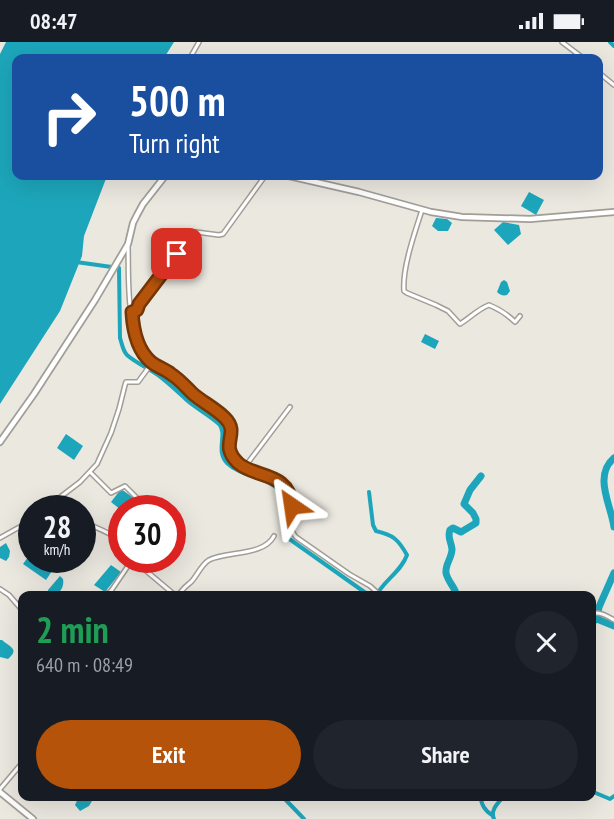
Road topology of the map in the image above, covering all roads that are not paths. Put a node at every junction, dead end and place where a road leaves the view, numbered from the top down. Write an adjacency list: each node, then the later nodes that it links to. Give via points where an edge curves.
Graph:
1 (562, 42): 2 (street)
2 (578, 54)
3 (162, 180): 8 (street, via 137,215)
4 (263, 180): 9 (street, via 223,234 195,232 191,236)
5 (306, 180): 6 (street)
6 (422, 210): 7 (street, via 462,217 530,219); 10 (street, via 407,263 404,291 448,311 460,324 489,305 515,322)
7 (614, 212)
8 (128, 244): 9 (street); 13 (street, via 80,324)
9 (132, 312): 11 (street, via 133,331)
10 (520, 316)
11 (152, 363): 14 (street, via 225,417 231,426 230,450); 15 (street, via 138,382 126,382 111,433)
12 (290, 407): 14 (street)
13 (0, 442)
14 (244, 468): 27 (street, via 272,477 286,489 291,496 290,528 296,537)
15 (90, 472): 16 (street); 17 (street, via 111,493 126,486)
16 (63, 495)
17 (134, 495)
18 (18, 528): 20 (street)
19 (274, 536): 26 (street, via 262,547 207,561)
20 (0, 538)
21 (123, 573): 24 (street)
22 (148, 573): 25 (street)
23 (0, 589): 28 (street)
24 (111, 591)
25 (171, 591)
26 (180, 591)
27 (376, 591)
28 (18, 605)
29 (596, 614): 30 (street)
30 (614, 620)
31 (18, 768): 32 (street)
32 (0, 790): 33 (street)
33 (33, 819)

